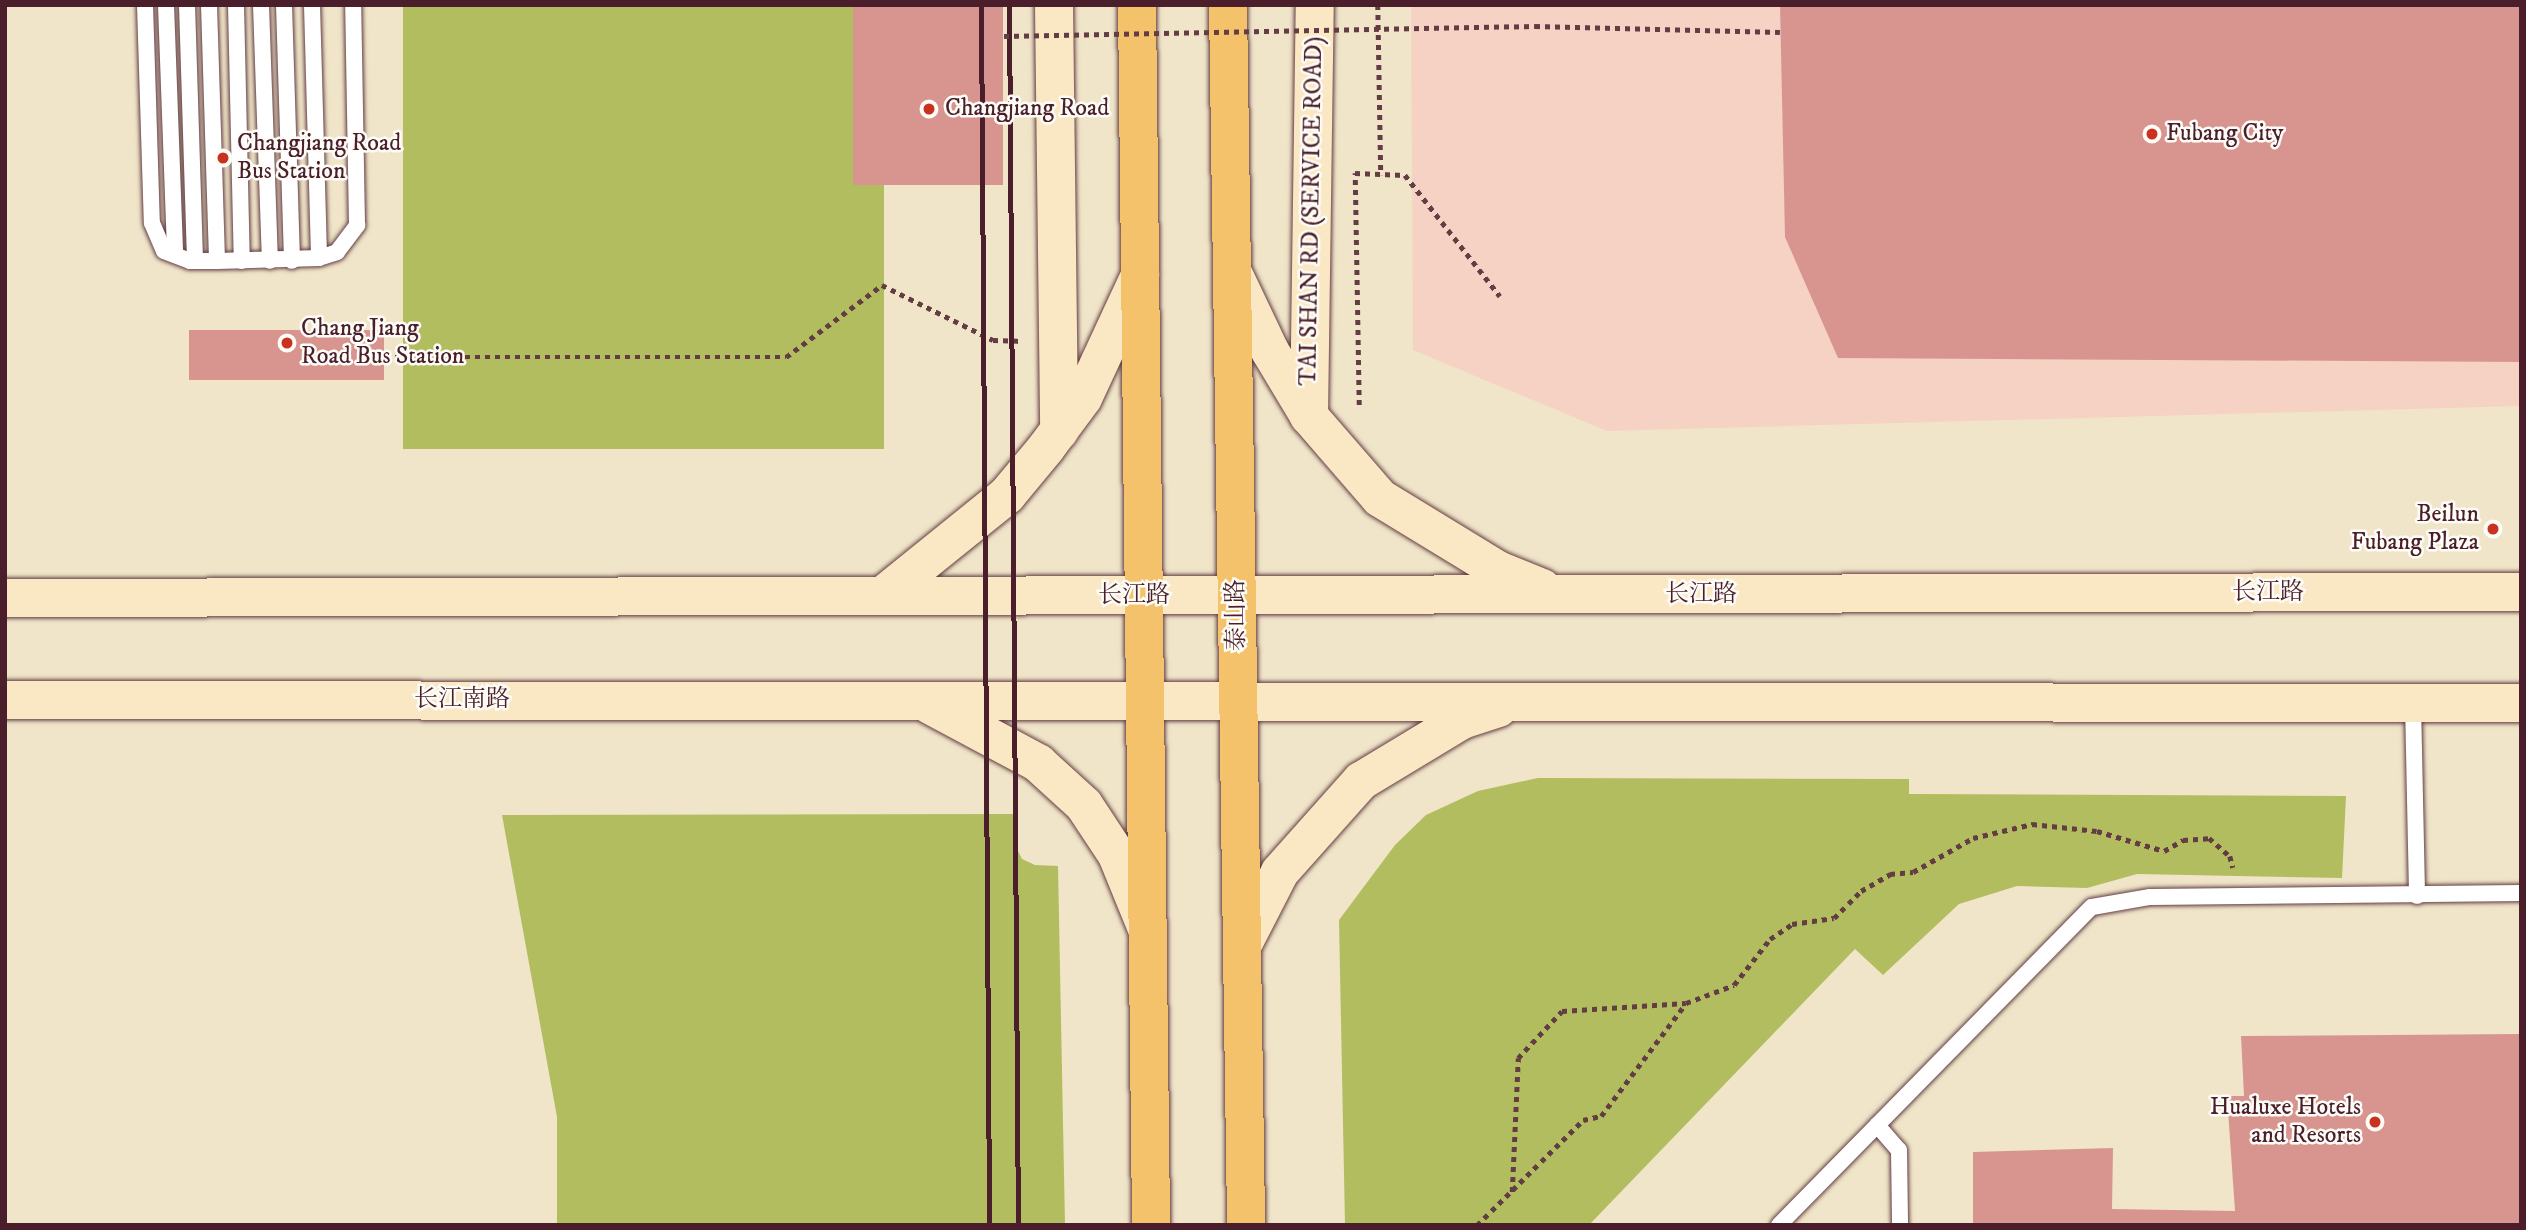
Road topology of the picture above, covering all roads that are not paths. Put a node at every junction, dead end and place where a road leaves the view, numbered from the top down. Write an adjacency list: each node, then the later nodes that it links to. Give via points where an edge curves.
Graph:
1 (145, 5): 14 (lane, via 152,223 164,250)
2 (166, 5): 14 (lane)
3 (187, 5): 16 (lane)
4 (209, 5): 17 (lane)
5 (236, 5): 18 (lane)
6 (261, 5): 19 (lane)
7 (284, 5): 20 (lane)
8 (312, 5): 15 (lane)
9 (353, 5): 15 (lane, via 357,225 337,252)
10 (1054, 5): 24 (main road)
11 (1137, 5): 22 (main road)
12 (1228, 5): 21 (main road, 泰山路)
13 (1315, 5): 23 (main road, TAI SHAN RD (SERVICE ROAD))
14 (175, 255): 16 (lane)
15 (319, 258): 20 (lane)
16 (195, 261): 17 (lane)
17 (217, 261): 18 (lane)
18 (242, 261): 19 (lane)
19 (270, 261): 20 (lane)
20 (292, 261)
21 (1232, 271): 23 (main road, via 1270,351); 29 (main road, 泰山路)
22 (1140, 275): 24 (main road, via 1083,398); 28 (main road)
23 (1309, 416): 26 (main road, via 1380,498 1498,570)
24 (1059, 432): 27 (main road, via 1007,495)
25 (2521, 592): 26 (main road, 长江路)
26 (1560, 595): 29 (main road, 长江路)
27 (882, 596): 28 (main road, 长江路); 30 (main road)
28 (1144, 596): 29 (main road, 长江路); 34 (main road)
29 (1237, 596): 35 (main road, 泰山路)
30 (5, 597)
31 (919, 699): 33 (main road, 长江南路); 34 (main road); 40 (main road, via 1038,763 1084,805 1117,855)
32 (1524, 699): 35 (main road); 36 (main road); 41 (main road, via 1462,720 1361,781 1280,872)
33 (5, 700)
34 (1145, 700): 35 (main road); 40 (main road)
35 (1238, 700): 41 (main road, 泰山路)
36 (2413, 702): 37 (main road); 39 (lane)
37 (2521, 703)
38 (2521, 894): 39 (lane)
39 (2417, 897): 42 (lane, via 2150,897 2092,907)
40 (1147, 929): 43 (main road)
41 (1242, 946): 44 (main road, 泰山路)
42 (1877, 1125): 45 (lane); 46 (lane, via 1899,1150)
43 (1151, 1225)
44 (1246, 1225)
45 (1779, 1225)
46 (1900, 1225)

